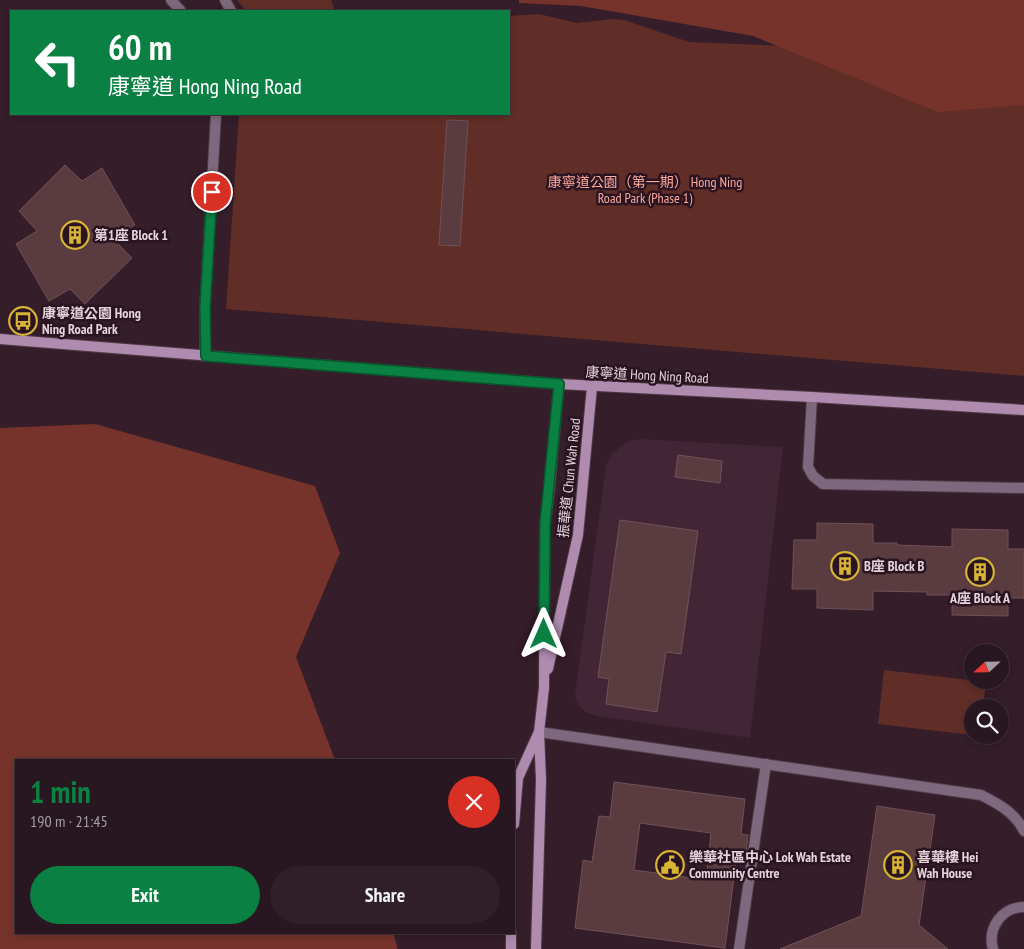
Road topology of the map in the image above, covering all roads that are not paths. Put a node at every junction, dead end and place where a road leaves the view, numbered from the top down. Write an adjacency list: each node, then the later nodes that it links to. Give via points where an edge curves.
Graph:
1 (171, 0): 2 (street)
2 (180, 10)
3 (216, 115): 5 (street, via 205,308)
4 (0, 339): 5 (main road, 康寧道 Hong Ning Road)
5 (206, 356): 6 (main road, 康寧道 Hong Ning Road)
6 (559, 384): 7 (main road, 康寧道 Hong Ning Road); 11 (main road, 振華道 Chun Wah Road, via 545,524)
7 (592, 387): 8 (main road, 康寧道 Hong Ning Road); 11 (main road, 振華道 Chun Wah Road, via 578,535)
8 (812, 397): 9 (main road, 康寧道 Hong Ning Road); 10 (street, via 808,467 823,484)
9 (1024, 410)
10 (1024, 488)
11 (544, 688): 12 (main road, 振華道 Chun Wah Road)
12 (539, 732): 13 (street); 14 (main road, 振華道 Chun Wah Road, via 518,778); 19 (main road, 振華道 Chun Wah Road, via 541,780)
13 (766, 764): 15 (street, via 981,796 1002,806 1020,822); 20 (street)
14 (515, 812)
15 (1024, 831)
16 (1024, 907): 21 (street, via 1017,907 999,917 991,936)
17 (511, 934): 18 (main road)
18 (511, 949)
19 (536, 949)
20 (739, 949)
21 (993, 949)

